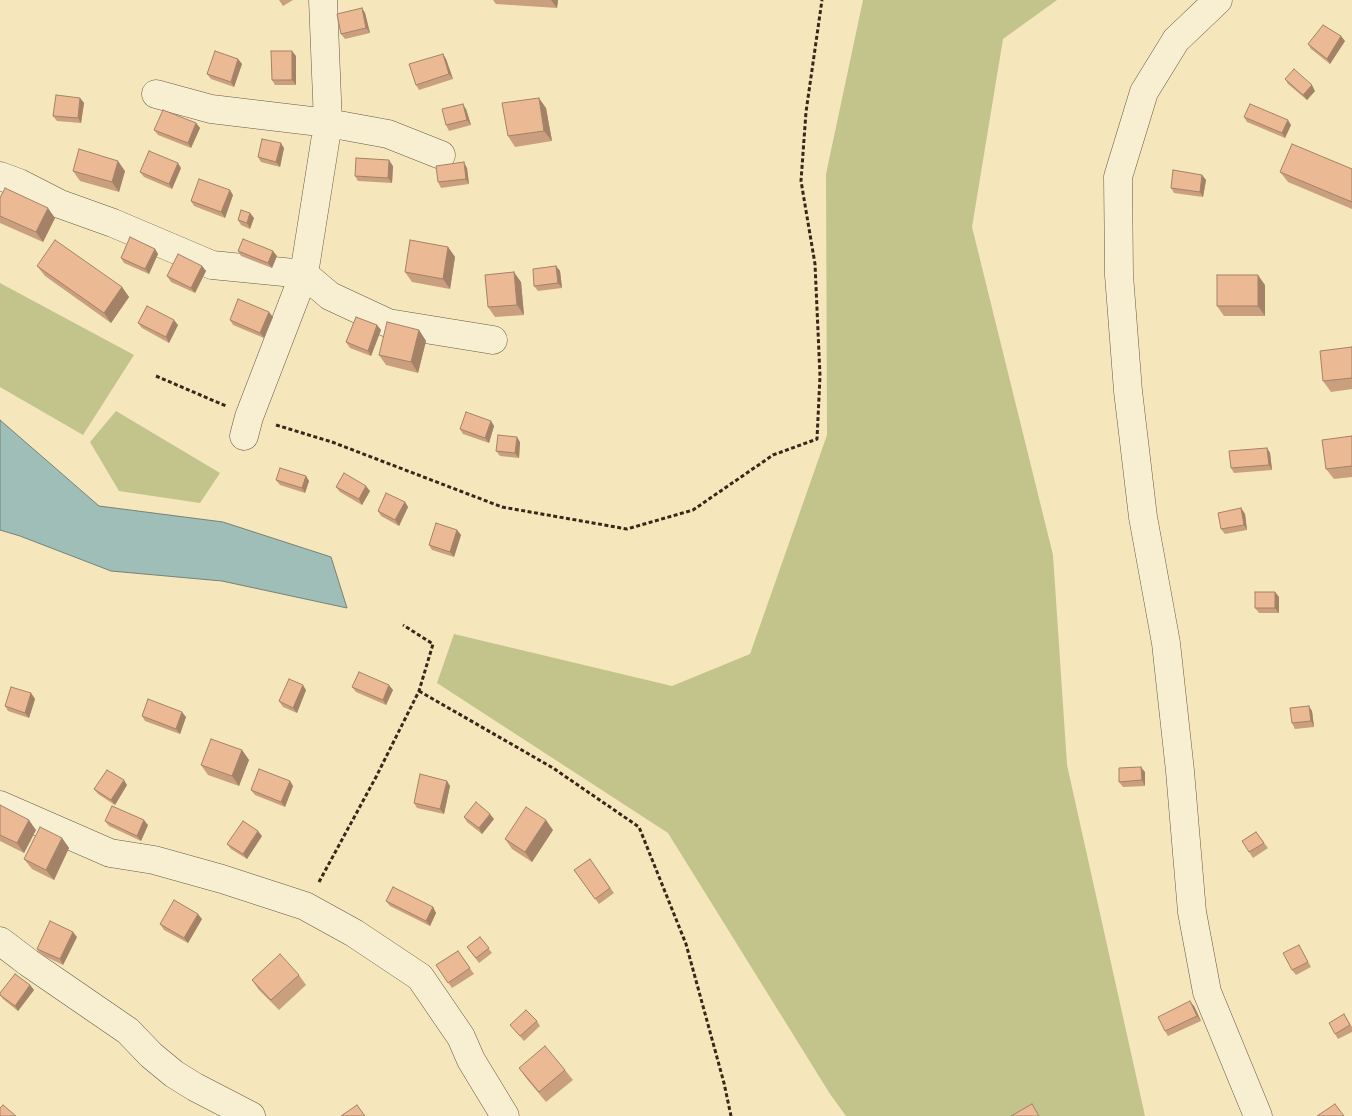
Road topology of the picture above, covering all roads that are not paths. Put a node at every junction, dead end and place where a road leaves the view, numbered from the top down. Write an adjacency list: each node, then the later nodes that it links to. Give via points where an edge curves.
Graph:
1 (323, 0): 4 (street)
2 (1218, 0): 14 (street, via 1176,40 1144,92 1118,177 1119,275 1128,392 1143,517 1166,643 1192,912 1207,992)
3 (156, 94): 4 (street, via 211,109)
4 (328, 123): 5 (street, via 388,134); 7 (street)
5 (441, 155)
6 (0, 176): 7 (street, via 60,204 212,265)
7 (304, 274): 8 (street, via 330,296 388,323); 9 (street)
8 (493, 340)
9 (247, 427)
10 (0, 805): 13 (street, via 110,853 154,860 305,906 354,933 420,977 461,1037 471,1060)
11 (0, 941): 12 (street, via 128,1031 150,1055 174,1074)
12 (251, 1116)
13 (506, 1116)
14 (1258, 1116)

